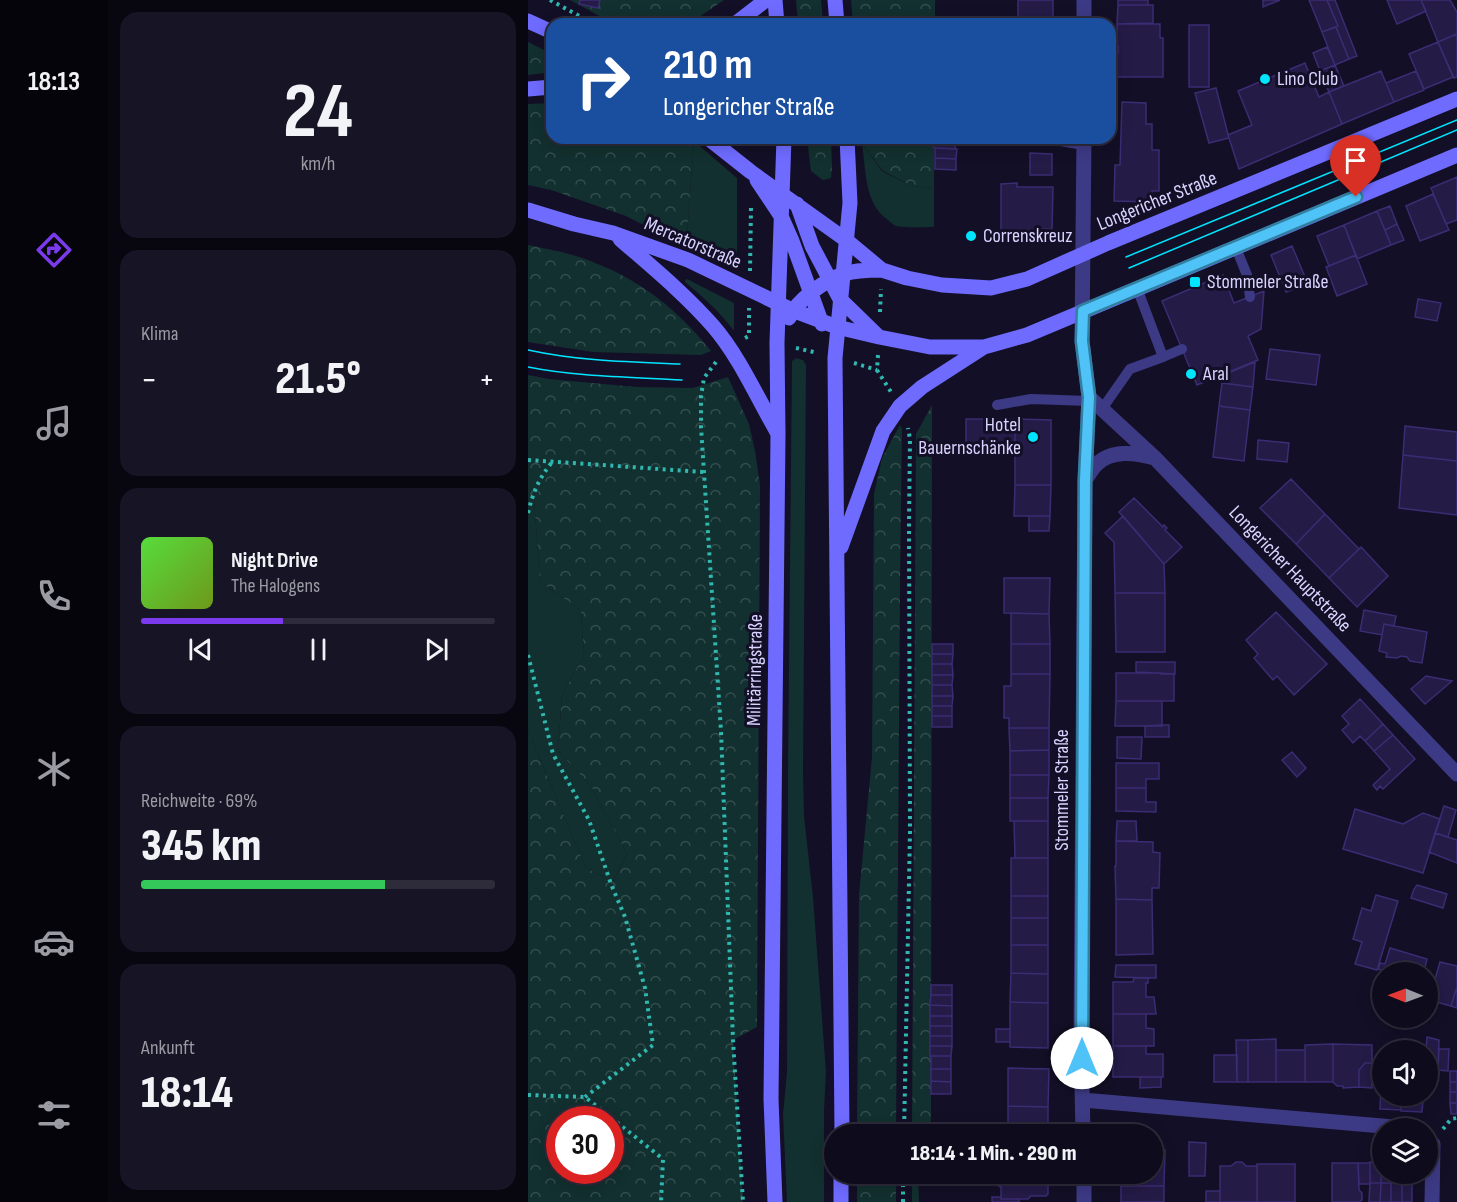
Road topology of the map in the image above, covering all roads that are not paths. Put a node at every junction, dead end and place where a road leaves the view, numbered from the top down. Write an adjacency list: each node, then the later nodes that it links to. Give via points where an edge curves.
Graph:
1 (766, 0): 4 (main road)
2 (836, 0): 5 (main road)
3 (1084, 0): 6 (street)
4 (743, 18)
5 (837, 18)
6 (1084, 18)
7 (528, 21): 8 (main road)
8 (546, 29)
9 (546, 88): 10 (main road)
10 (528, 89)
11 (1457, 99): 26 (main road, Longericher Straße)
12 (716, 144): 18 (main road)
13 (784, 144): 17 (main road, Militärringstraße)
14 (847, 144): 24 (main road, via 850,203)
15 (1084, 144): 26 (street, Stommeler Straße)
16 (1457, 155): 25 (main road)
17 (784, 160): 19 (main road, Militärringstraße); 20 (main road)
18 (751, 172): 19 (main road); 22 (main road)
19 (782, 194): 20 (main road, Longericher Straße); 22 (main road, Militärringstraße)
20 (797, 205): 24 (main road, Longericher Straße); 28 (main road, via 812,246)
21 (528, 210): 23 (main road, Mercatorstraße)
22 (781, 216): 30 (main road); 33 (main road, Militärringstraße)
23 (613, 233): 33 (main road, Mercatorstraße, via 688,260); 46 (main road, via 713,326 731,350)
24 (846, 240): 27 (main road, Longericher Straße); 28 (main road)
25 (1236, 248): 29 (main road); 31 (lane, via 1247,275)
26 (1083, 254): 27 (main road, Longericher Straße, via 1027,279 991,288 942,285); 35 (street, Stommeler Straße)
27 (882, 270): 28 (main road, via 859,270)
28 (837, 277): 30 (main road); 32 (main road)
29 (1137, 288): 35 (main road); 42 (lane)
30 (810, 294): 34 (main road); 36 (main road)
31 (1250, 297)
32 (840, 299): 37 (main road); 38 (main road)
33 (778, 304): 34 (main road, Mercatorstraße); 39 (main road, Militärringstraße)
34 (792, 310): 36 (main road, Mercatorstraße); 39 (main road)
35 (1083, 311): 40 (main road, via 1027,335); 44 (street, Stommeler Straße, via 1082,341)
36 (819, 320): 37 (main road, Mercatorstraße); 43 (main road)
37 (837, 327): 38 (main road); 43 (main road)
38 (879, 337): 40 (main road, via 930,347)
39 (777, 343): 46 (main road, Militärringstraße)
40 (984, 347): 49 (main road, via 900,406 883,431)
41 (1182, 349): 42 (lane)
42 (1163, 357): 44 (lane, via 1131,369)
43 (835, 358): 49 (main road)
44 (1093, 402): 45 (lane, via 1031,399); 47 (street, Longericher Hauptstraße); 48 (street, Stommeler Straße)
45 (997, 405)
46 (778, 434): 58 (main road, Militärringstraße, via 771,1099)
47 (1155, 458): 48 (street, via 1137,453 1110,455); 50 (street, Longericher Hauptstraße)
48 (1085, 480): 51 (street, Stommeler Straße)
49 (837, 558): 52 (main road)
50 (1457, 774)
51 (1083, 1100): 53 (street, Stommeler Straße); 54 (street)
52 (842, 1124)
53 (1083, 1124)
54 (1372, 1125)
55 (842, 1184): 59 (main road)
56 (1084, 1184): 60 (street)
57 (1432, 1184): 61 (street)
58 (776, 1202)
59 (841, 1202)
60 (1084, 1202)
61 (1432, 1202)

